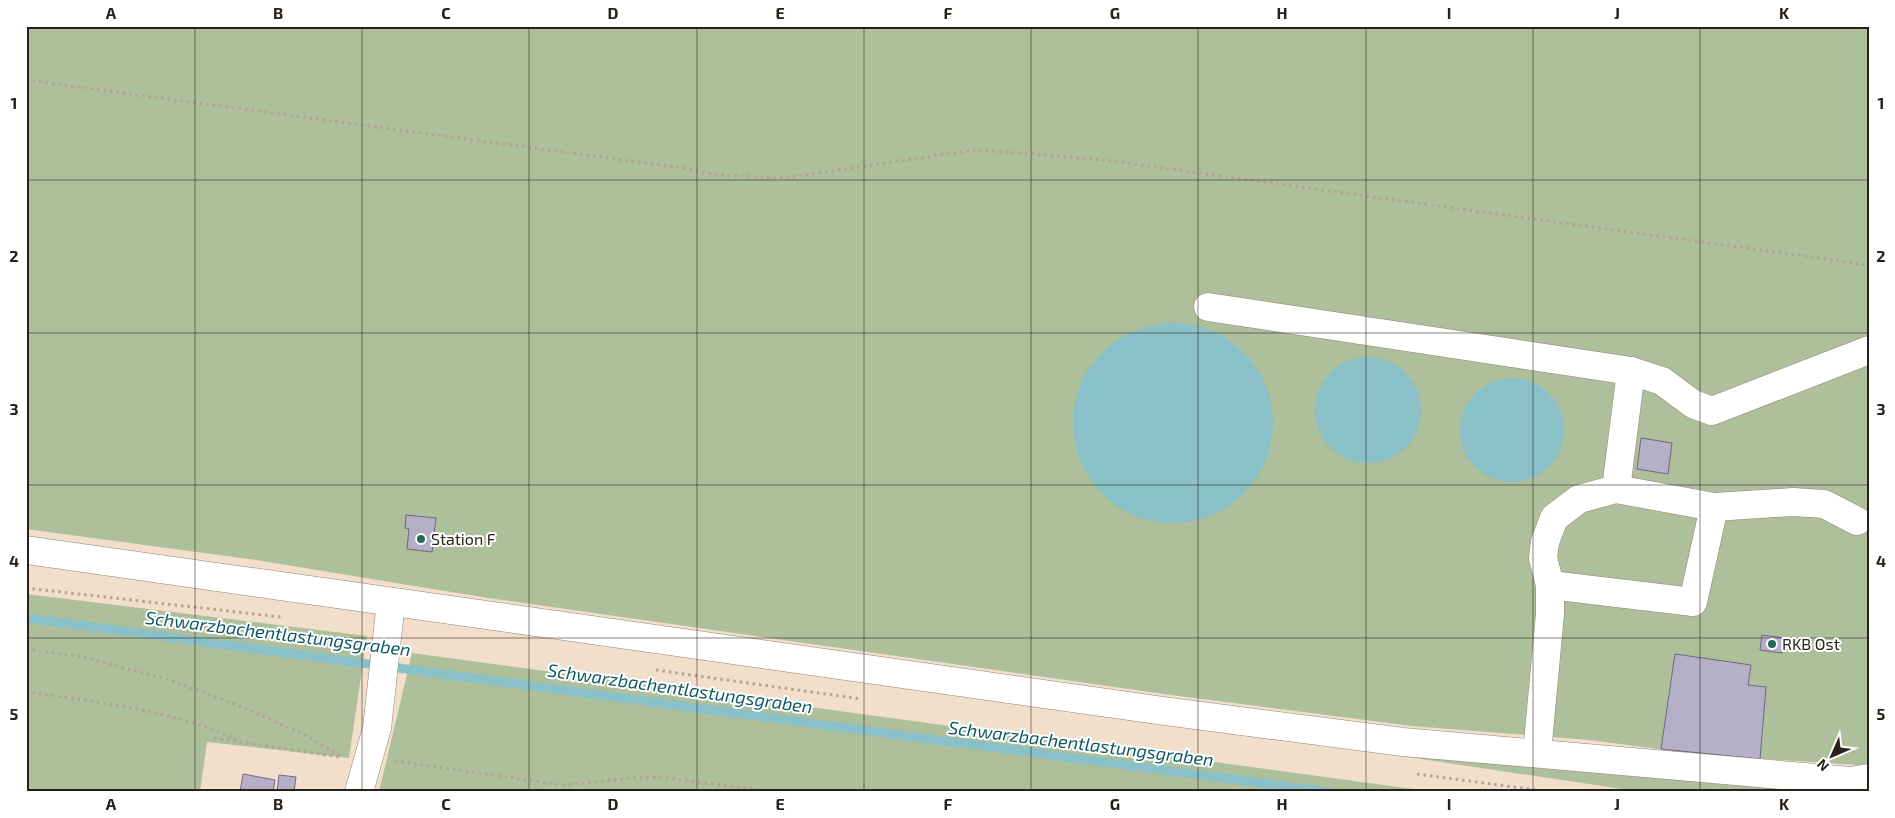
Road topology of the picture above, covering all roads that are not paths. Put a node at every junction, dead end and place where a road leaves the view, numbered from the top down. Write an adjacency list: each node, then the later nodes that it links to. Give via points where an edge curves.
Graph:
1 (1208, 307): 3 (street)
2 (1869, 350): 3 (street, via 1712,411 1693,404 1662,381)
3 (1631, 371): 4 (street)
4 (1616, 489): 5 (street); 8 (street, via 1579,498 1554,518 1543,558)
5 (1714, 507): 6 (street, via 1793,502 1824,504); 8 (street, via 1693,602)
6 (1857, 521)
7 (26, 550): 9 (street)
8 (1550, 584): 10 (street)
9 (391, 602): 10 (street, via 1164,711 1403,742); 12 (street, via 377,728)
10 (1536, 753): 11 (street, via 1850,781)
11 (1869, 778)
12 (360, 792)

